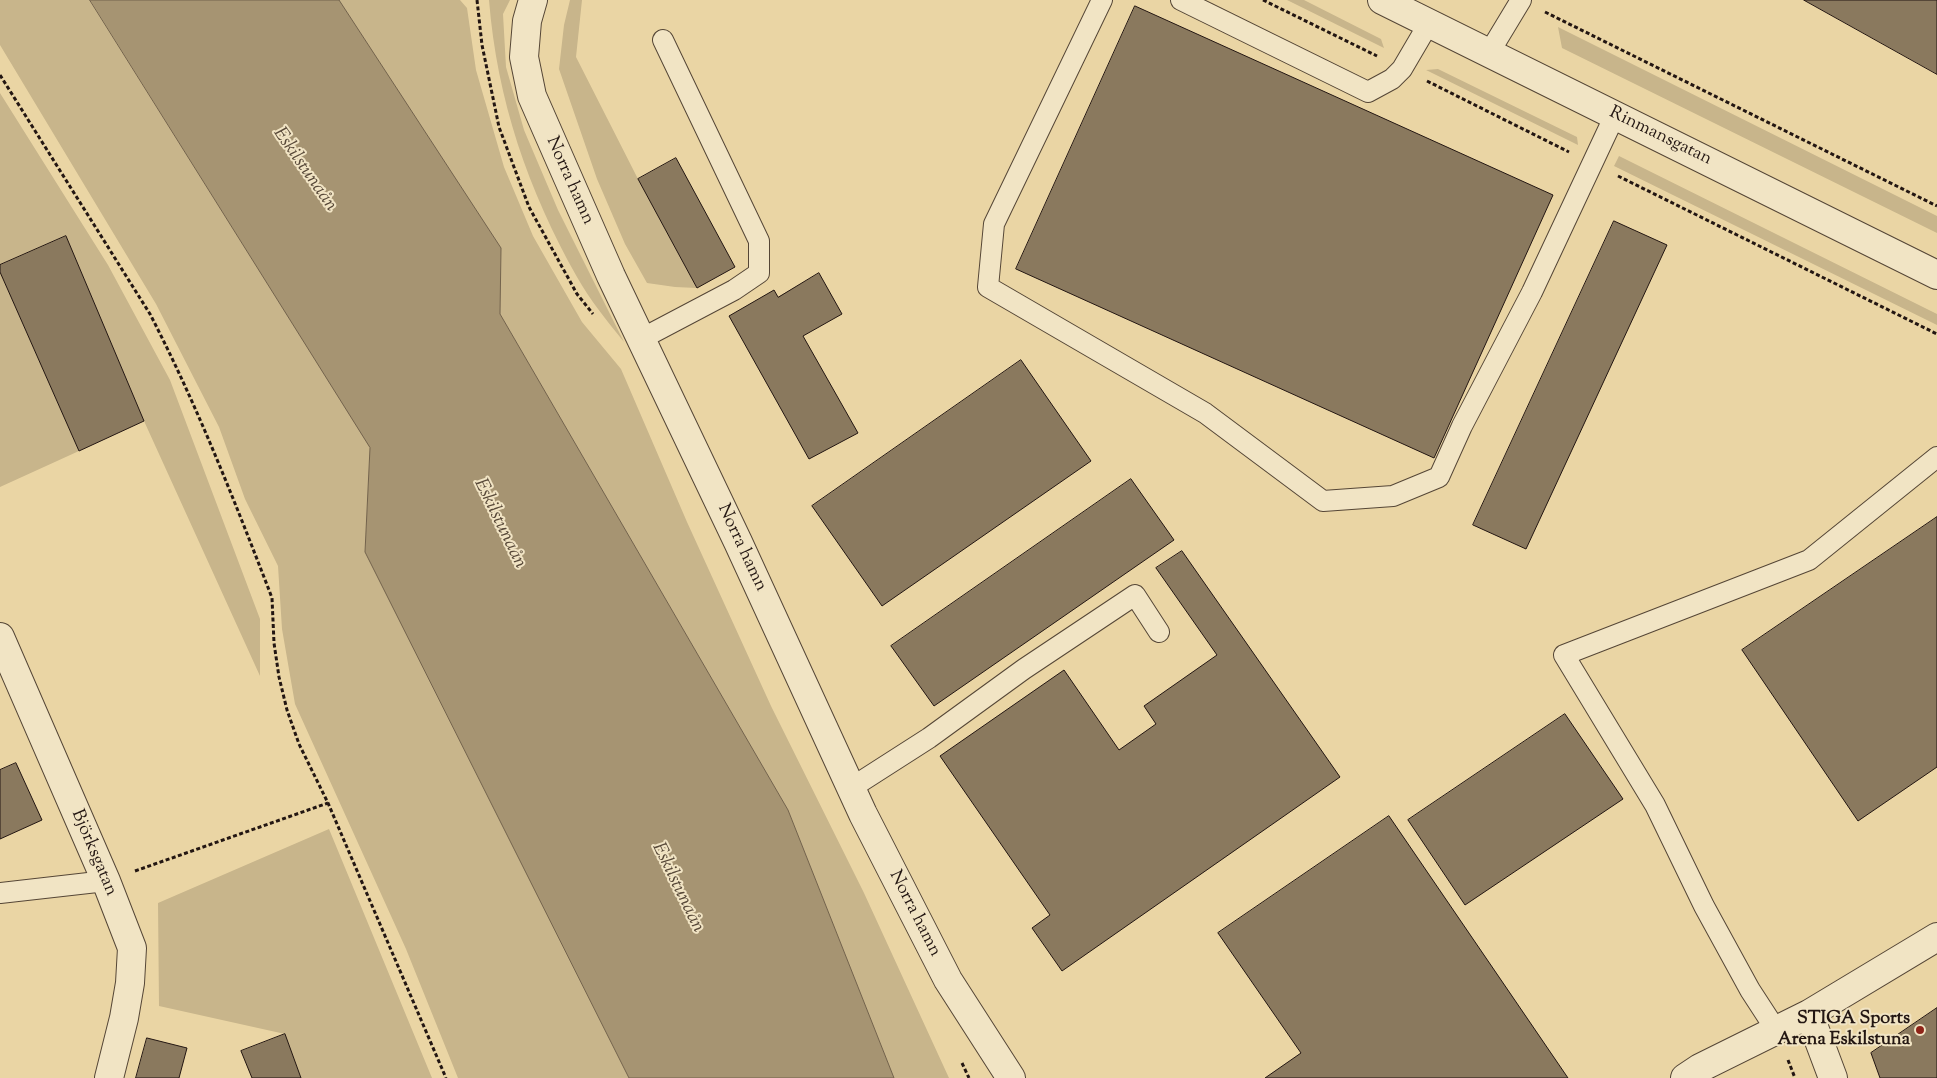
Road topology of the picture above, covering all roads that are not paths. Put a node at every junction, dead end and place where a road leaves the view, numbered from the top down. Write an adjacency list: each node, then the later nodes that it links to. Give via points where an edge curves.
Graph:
1 (533, 0): 11 (street, Norra hamn, via 527,21 524,57 532,96)
2 (1102, 0): 9 (lane, via 994,224 988,287 1205,413 1323,501 1393,496 1439,477 1532,292)
3 (1181, 0): 6 (lane, via 1368,92 1392,79 1402,69)
4 (1382, 0): 6 (street, Rinmansgatan)
5 (1521, 0): 8 (lane)
6 (1429, 23): 8 (street, Rinmansgatan)
7 (663, 40): 11 (lane, via 759,241 759,273)
8 (1489, 53): 9 (street, Rinmansgatan)
9 (1615, 116): 10 (street, Rinmansgatan)
10 (1937, 275)
11 (641, 340): 15 (street, Norra hamn)
12 (1937, 457): 20 (lane, via 1809,560 1564,655 1655,805 1704,906)
13 (1159, 632): 15 (lane, via 1135,594 929,738)
14 (0, 637): 16 (street, Björksgatan)
15 (851, 788): 22 (street, Norra hamn, via 948,980)
16 (106, 881): 17 (lane); 21 (street, Björksgatan, via 132,948 124,1018)
17 (0, 893)
18 (1937, 937): 19 (street)
19 (1809, 1014): 20 (street); 24 (street)
20 (1776, 1030): 23 (street)
21 (109, 1078)
22 (1011, 1078)
23 (1685, 1078)
24 (1834, 1078)

